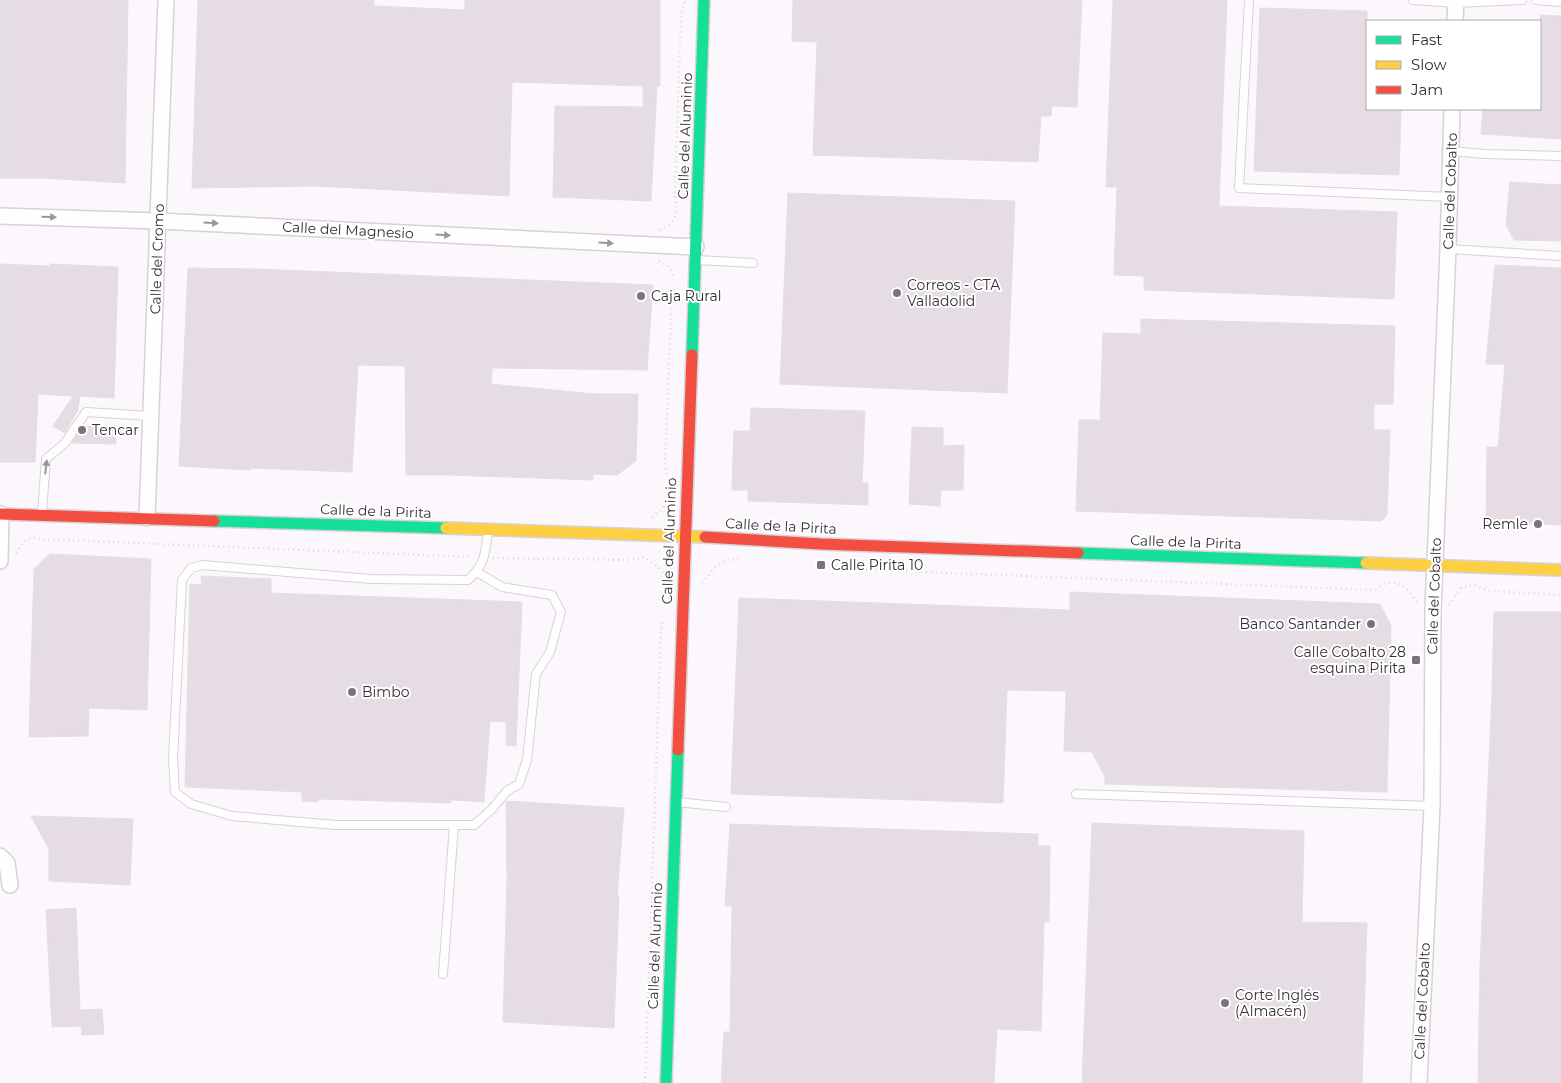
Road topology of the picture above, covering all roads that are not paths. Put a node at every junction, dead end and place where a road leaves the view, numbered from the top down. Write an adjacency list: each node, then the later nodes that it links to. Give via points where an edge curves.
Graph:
1 (166, 0): 15 (street, Calle del Cromo)
2 (704, 0): 17 (street, Calle del Aluminio)
3 (1248, 0): 13 (lane, via 1239,188)
4 (1413, 0): 7 (lane)
5 (1522, 0): 7 (lane)
6 (1536, 0): 8 (lane)
7 (1456, 1): 9 (street)
8 (1561, 2)
9 (1455, 20)
10 (1452, 110): 11 (street, Calle del Cobalto)
11 (1451, 151): 12 (lane); 13 (street, Calle del Cobalto)
12 (1561, 156)
13 (1450, 197): 16 (street, Calle del Cobalto)
14 (0, 216): 15 (street, Calle del Magnesio, one-way to 15)
15 (158, 221): 17 (street, Calle del Magnesio, one-way to 17); 20 (street, Calle del Cromo)
16 (1448, 248): 18 (lane); 27 (street, Calle del Cobalto)
17 (695, 253): 19 (lane); 25 (street, Calle del Aluminio)
18 (1561, 256)
19 (753, 263)
20 (151, 416): 22 (lane, one-way to 20, via 46,459 65,442 86,412); 23 (street, Calle del Cromo)
21 (1, 514): 22 (street, Calle de la Pirita); 26 (street)
22 (42, 515): 23 (street, Calle de la Pirita)
23 (147, 518): 24 (street, Calle de la Pirita)
24 (489, 530): 25 (street, Calle de la Pirita); 29 (lane, via 485,558)
25 (684, 536): 27 (street, Calle de la Pirita, via 821,544); 31 (street, Calle del Aluminio)
26 (0, 561)
27 (1434, 566): 28 (street, Calle de la Pirita); 32 (street, Calle del Cobalto)
28 (1561, 570)
29 (477, 572): 34 (lane, via 502,587 552,595 561,612 550,652 536,674 527,760 519,784 507,791 474,825); 34 (lane, via 468,580 371,579 203,565 191,568 182,580 173,759 176,792 191,804 232,816 336,825)
30 (1076, 794): 32 (lane)
31 (675, 802): 33 (lane); 38 (street, Calle del Aluminio)
32 (1432, 806): 39 (street, Calle del Cobalto)
33 (726, 807)
34 (454, 825): 37 (lane)
35 (0, 856): 36 (street, via 7,862)
36 (10, 885)
37 (443, 974)
38 (666, 1083)
39 (1418, 1083)

